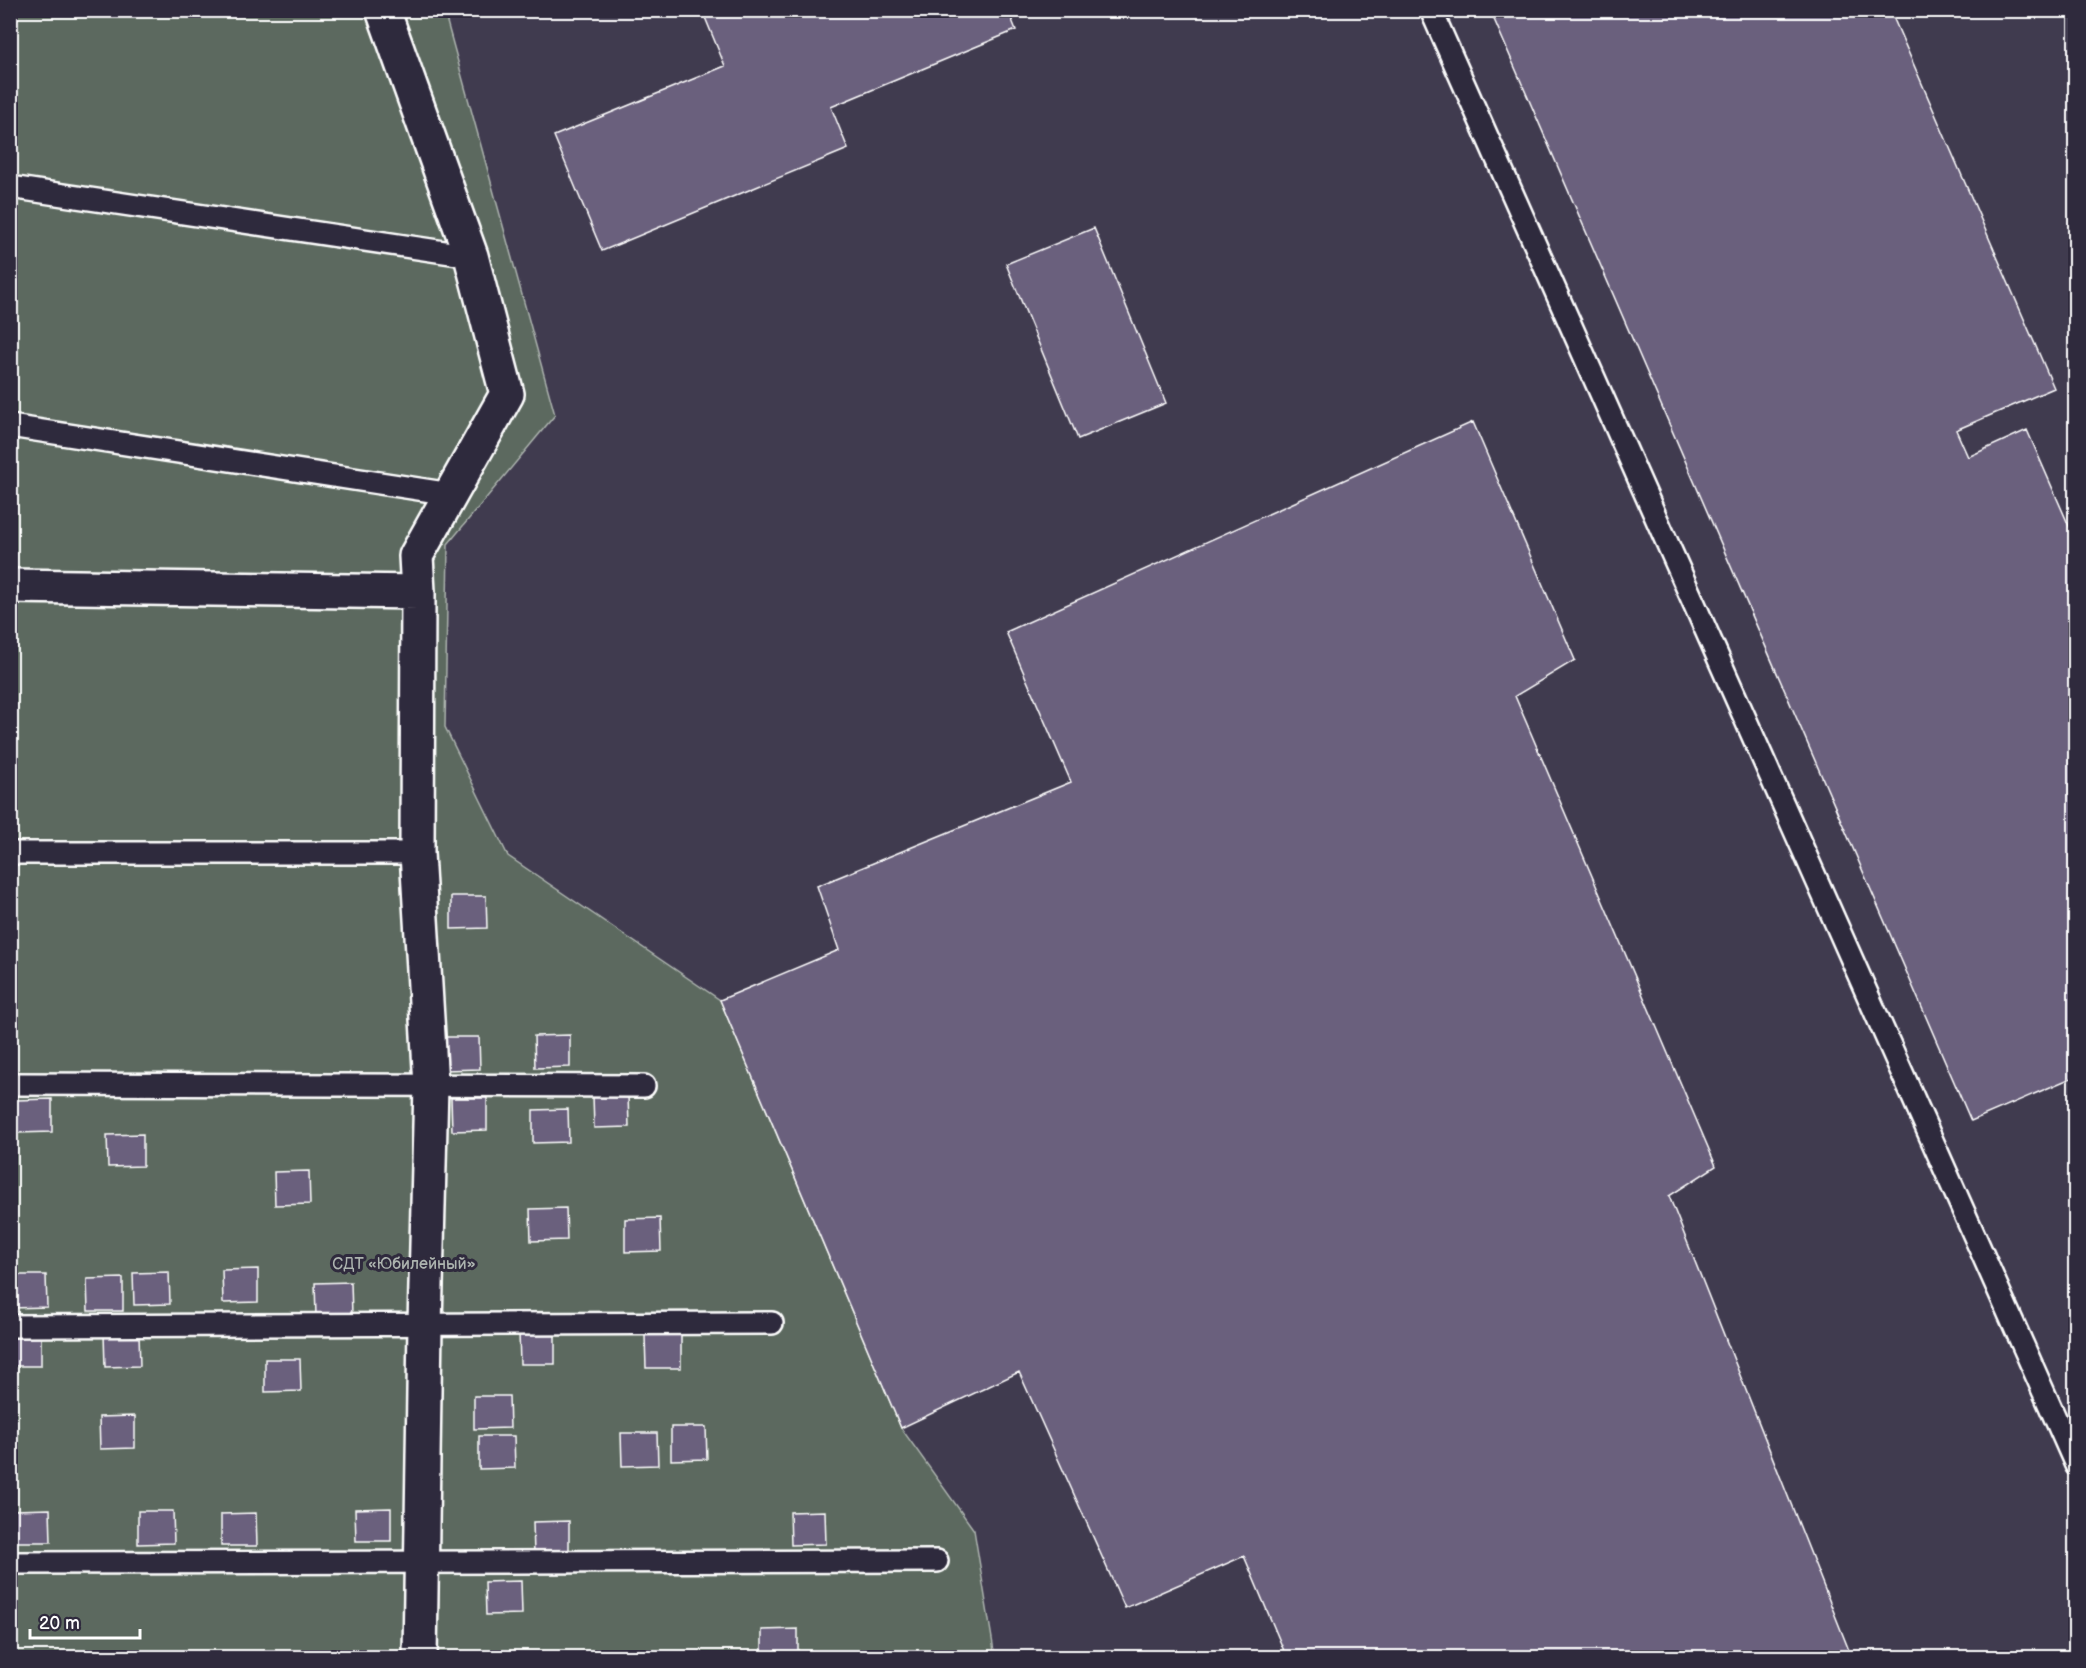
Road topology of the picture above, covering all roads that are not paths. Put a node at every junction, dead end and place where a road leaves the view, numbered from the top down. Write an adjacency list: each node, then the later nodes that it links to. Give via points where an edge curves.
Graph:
1 (383, 10): 4 (street)
2 (1431, 10): 17 (lane)
3 (10, 187): 4 (lane)
4 (471, 256): 6 (street, via 507,394)
5 (10, 426): 6 (lane)
6 (451, 494): 8 (street, via 416,556)
7 (10, 586): 8 (street)
8 (418, 592): 10 (street)
9 (10, 853): 10 (lane)
10 (417, 853): 12 (street)
11 (10, 1084): 12 (lane)
12 (431, 1084): 13 (lane); 15 (street)
13 (644, 1086)
14 (772, 1323): 15 (lane)
15 (425, 1325): 16 (lane); 20 (street)
16 (10, 1326)
17 (2076, 1465)
18 (937, 1562): 20 (lane)
19 (10, 1563): 20 (lane)
20 (421, 1563): 21 (street)
21 (420, 1658)

